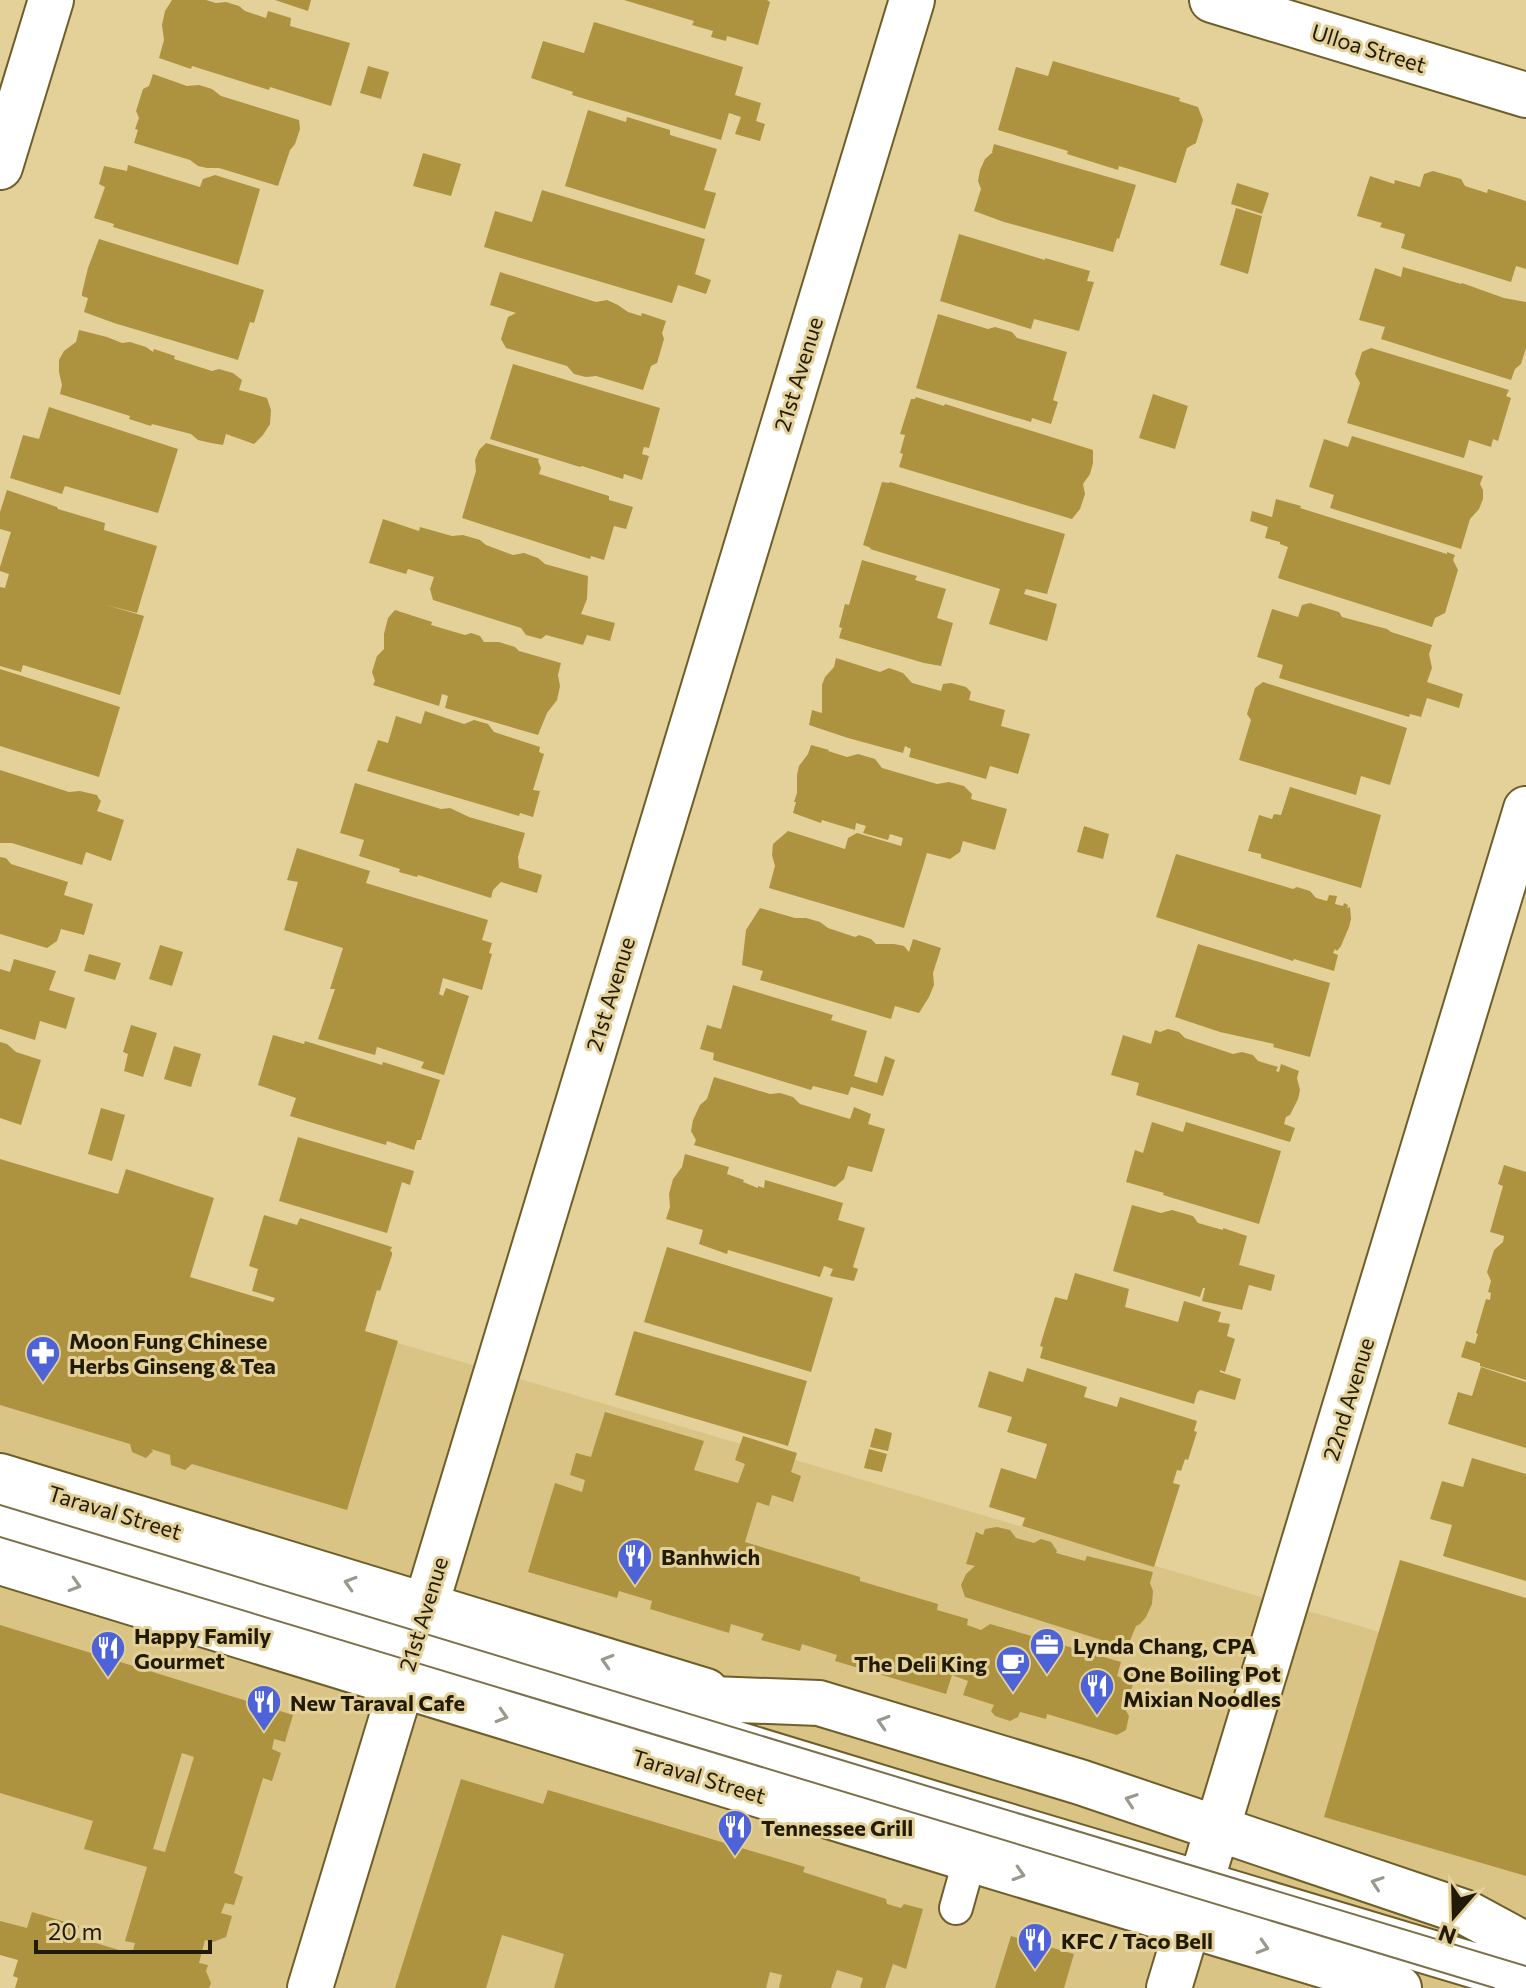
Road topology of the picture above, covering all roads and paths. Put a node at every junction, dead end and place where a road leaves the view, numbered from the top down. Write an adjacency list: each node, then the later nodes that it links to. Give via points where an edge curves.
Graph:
1 (51, 0): 5 (street)
2 (912, 0): 10 (street, 21st Avenue)
3 (1212, 0): 4 (street, Ulloa Street)
4 (1526, 95)
5 (0, 167)
6 (1526, 809): 14 (street, 22nd Avenue)
7 (0, 1476): 10 (street, Taraval Street, one-way to 7)
8 (0, 1520): 10 (street, Taraval Street)
9 (0, 1562): 10 (street, Taraval Street, one-way to 10)
10 (413, 1646): 11 (street, Taraval Street); 12 (street, Taraval Street, one-way to 10); 15 (street, Taraval Street, one-way to 15); 20 (street, 21st Avenue)
11 (571, 1693): 12 (street, Taraval Street); 13 (street, Taraval Street)
12 (735, 1700): 14 (street, Taraval Street, one-way to 12, via 819,1703)
13 (982, 1817): 15 (lane); 16 (street, Taraval Street)
14 (1218, 1828): 16 (street, 22nd Avenue); 19 (street, Taraval Street, one-way to 14, via 1467,1913)
15 (969, 1859): 17 (lane); 18 (street, Taraval Street, one-way to 18)
16 (1201, 1884): 18 (street, 22nd Avenue); 19 (street, Taraval Street)
17 (956, 1908)
18 (1188, 1925): 21 (street, 22nd Avenue); 22 (street, Taraval Street, one-way to 22)
19 (1525, 1972)
20 (310, 1988)
21 (1169, 1988)
22 (1399, 1988)

